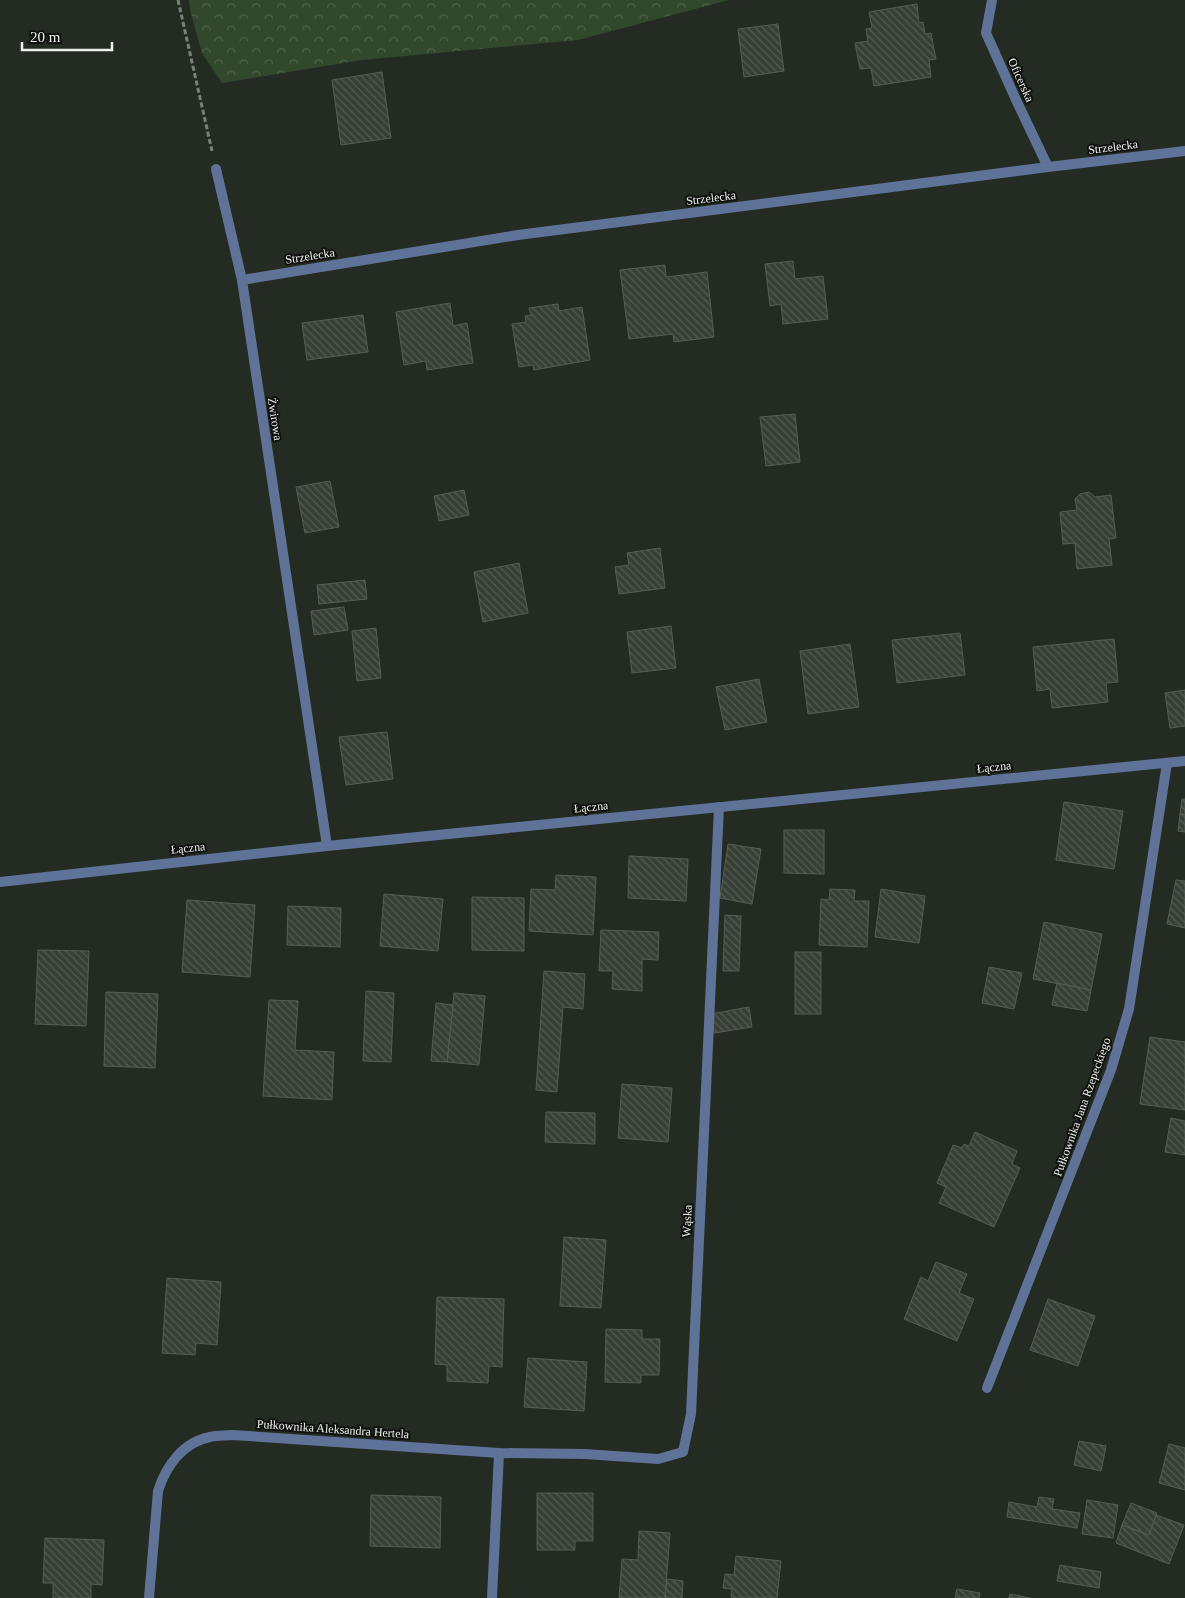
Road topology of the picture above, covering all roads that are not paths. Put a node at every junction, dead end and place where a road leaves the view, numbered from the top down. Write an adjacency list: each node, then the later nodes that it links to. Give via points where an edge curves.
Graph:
1 (992, 0): 3 (street, Oficerska, via 986,34)
2 (1185, 151): 3 (street, Strzelecka)
3 (1048, 167): 5 (street, Strzelecka, via 518,235)
4 (216, 169): 5 (street, Żwirowa)
5 (242, 280): 9 (street, Żwirowa)
6 (1185, 761): 7 (street, Łączna)
7 (1167, 763): 8 (street, Łączna); 11 (street, Pułkownika Jana Rzepeckiego, via 1129,1009 1111,1070)
8 (719, 807): 9 (street, Łączna); 12 (street, Wąska, via 691,1414 682,1452 658,1458)
9 (327, 846): 10 (street, Łączna)
10 (0, 882)
11 (988, 1388)
12 (499, 1453): 13 (street, Pułkownika Aleksandra Hertela, via 233,1435 198,1441 173,1460 158,1491); 14 (street)
13 (149, 1598)
14 (492, 1598)

